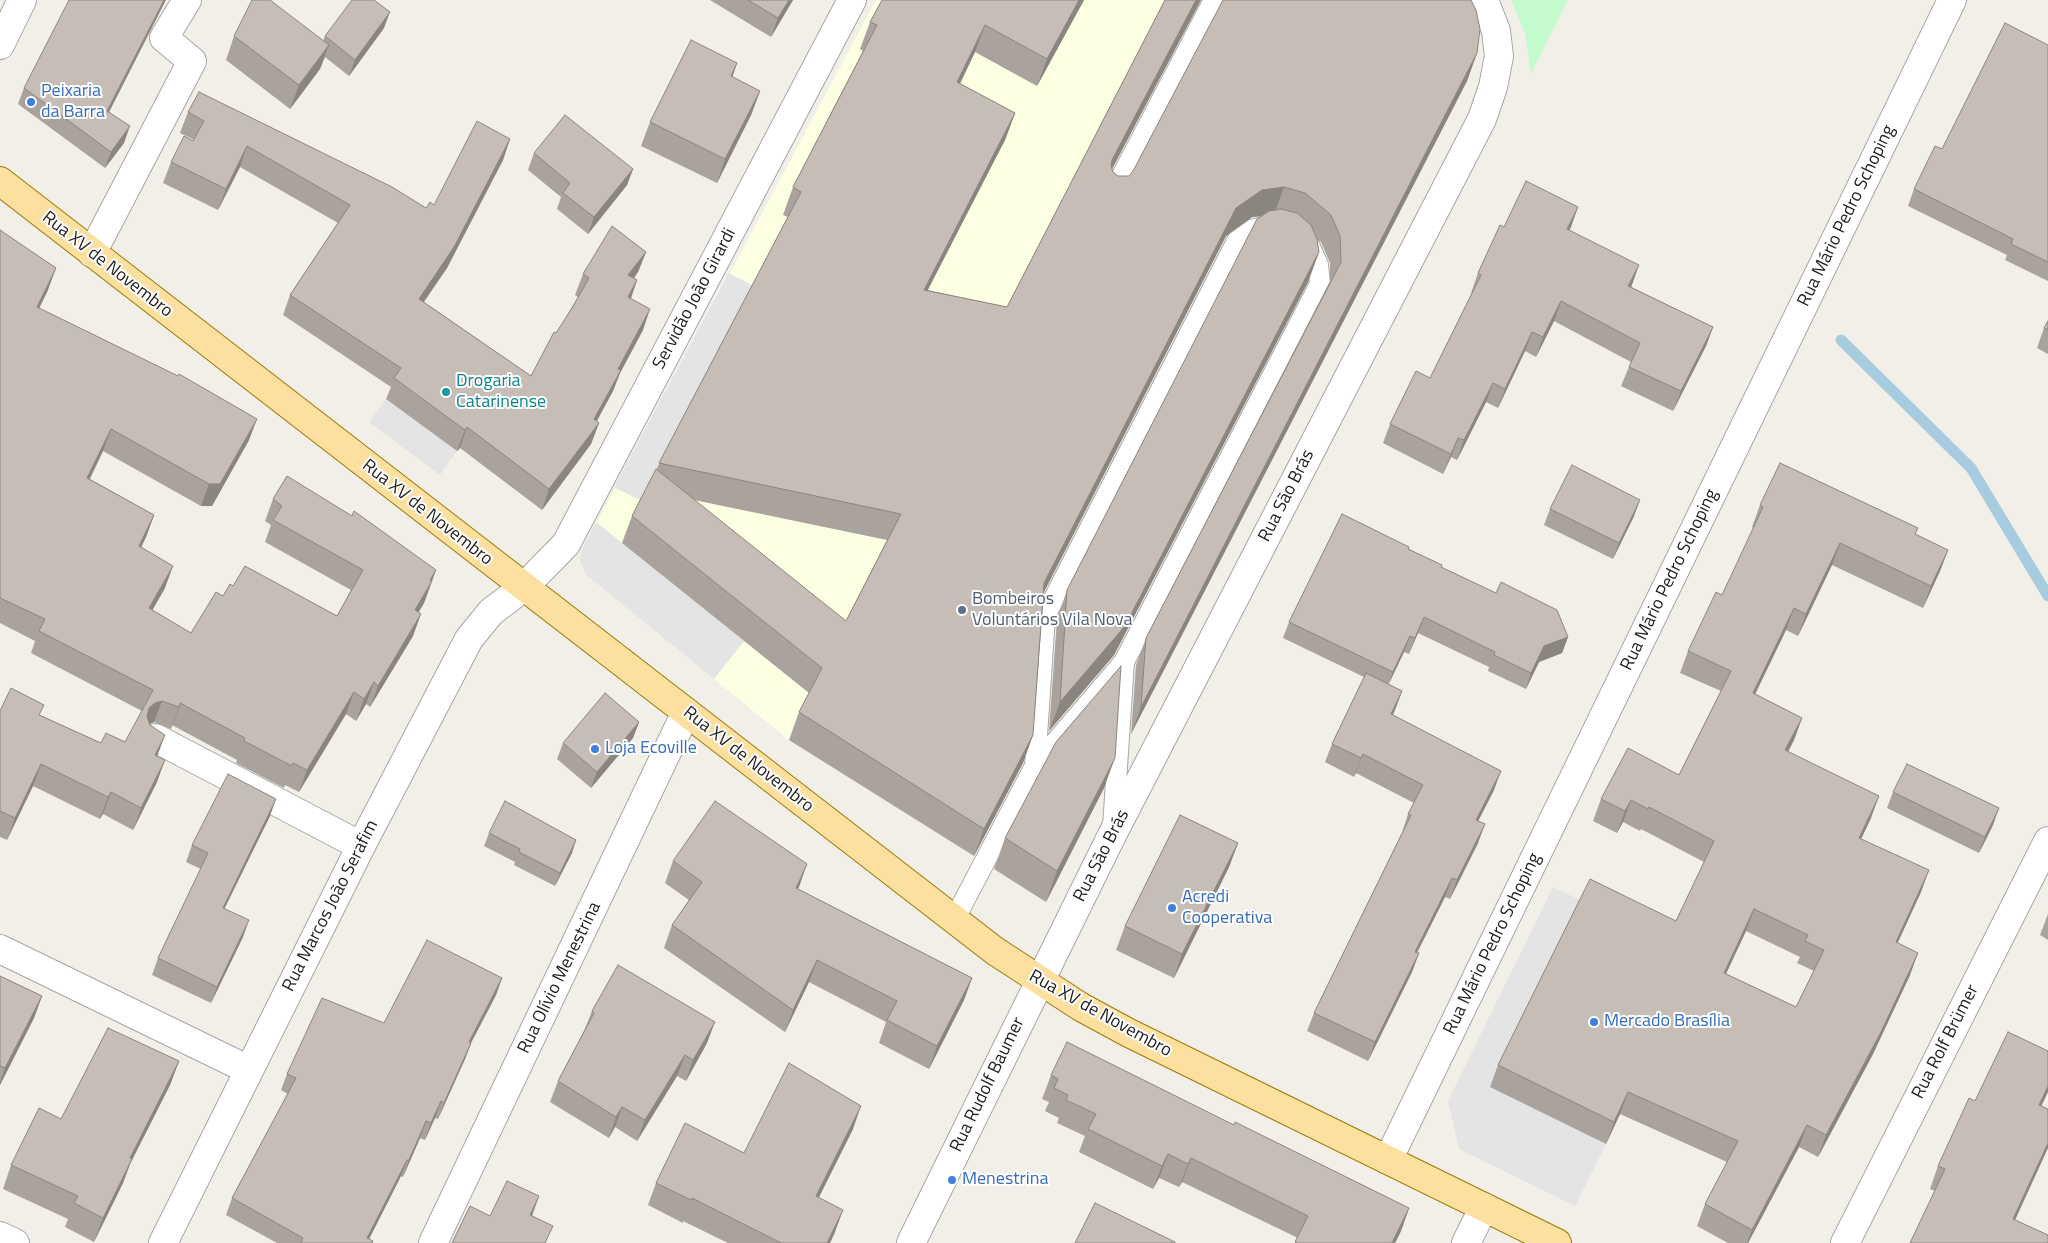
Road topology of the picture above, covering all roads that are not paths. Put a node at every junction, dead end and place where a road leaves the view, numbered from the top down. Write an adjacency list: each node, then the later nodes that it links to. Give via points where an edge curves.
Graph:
1 (22, 0): 7 (street)
2 (187, 0): 10 (street, via 164,38 192,61)
3 (852, 0): 11 (street, Servidão João Girardi, via 566,544)
4 (1214, 0): 9 (lane)
5 (1952, 0): 23 (street, Rua Mário Pedro Schoping)
6 (1485, 1): 16 (street, Rua São Brás, via 1496,32 1499,56 1482,119)
7 (0, 45)
8 (0, 181): 10 (main road, Rua XV de Novembro)
9 (1113, 193)
10 (92, 253): 11 (main road, Rua XV de Novembro)
11 (524, 587): 13 (main road, Rua XV de Novembro); 18 (street, Rua Marcos João Serafim, via 491,612 469,639)
12 (1124, 662): 15 (lane); 15 (lane, via 1320,284 1318,265 1310,246 1292,232 1271,226 1254,229 1237,241 1045,616); 16 (lane)
13 (686, 712): 19 (main road, Rua XV de Novembro); 28 (street, Rua Olívio Menestrina)
14 (155, 738): 18 (street)
15 (1035, 766): 19 (lane)
16 (1112, 835): 21 (street, Rua São Brás)
17 (2048, 841): 32 (street, Rua Rolf Brümer)
18 (361, 846): 22 (street, Rua Marcos João Serafim)
19 (954, 920): 21 (main road, Rua XV de Novembro)
20 (0, 949): 22 (street)
21 (1039, 981): 23 (main road, Rua XV de Novembro, via 1129,1033); 29 (street, Rua Rudolf Baumer)
22 (249, 1070): 27 (street, Rua Marcos João Serafim)
23 (1388, 1160): 24 (main road, Rua XV de Novembro)
24 (1484, 1207): 30 (street); 31 (main road, Rua XV de Novembro)
25 (0, 1236): 26 (street)
26 (15, 1243)
27 (163, 1243)
28 (433, 1243)
29 (911, 1243)
30 (1466, 1243)
31 (1557, 1243)
32 (1845, 1243)

